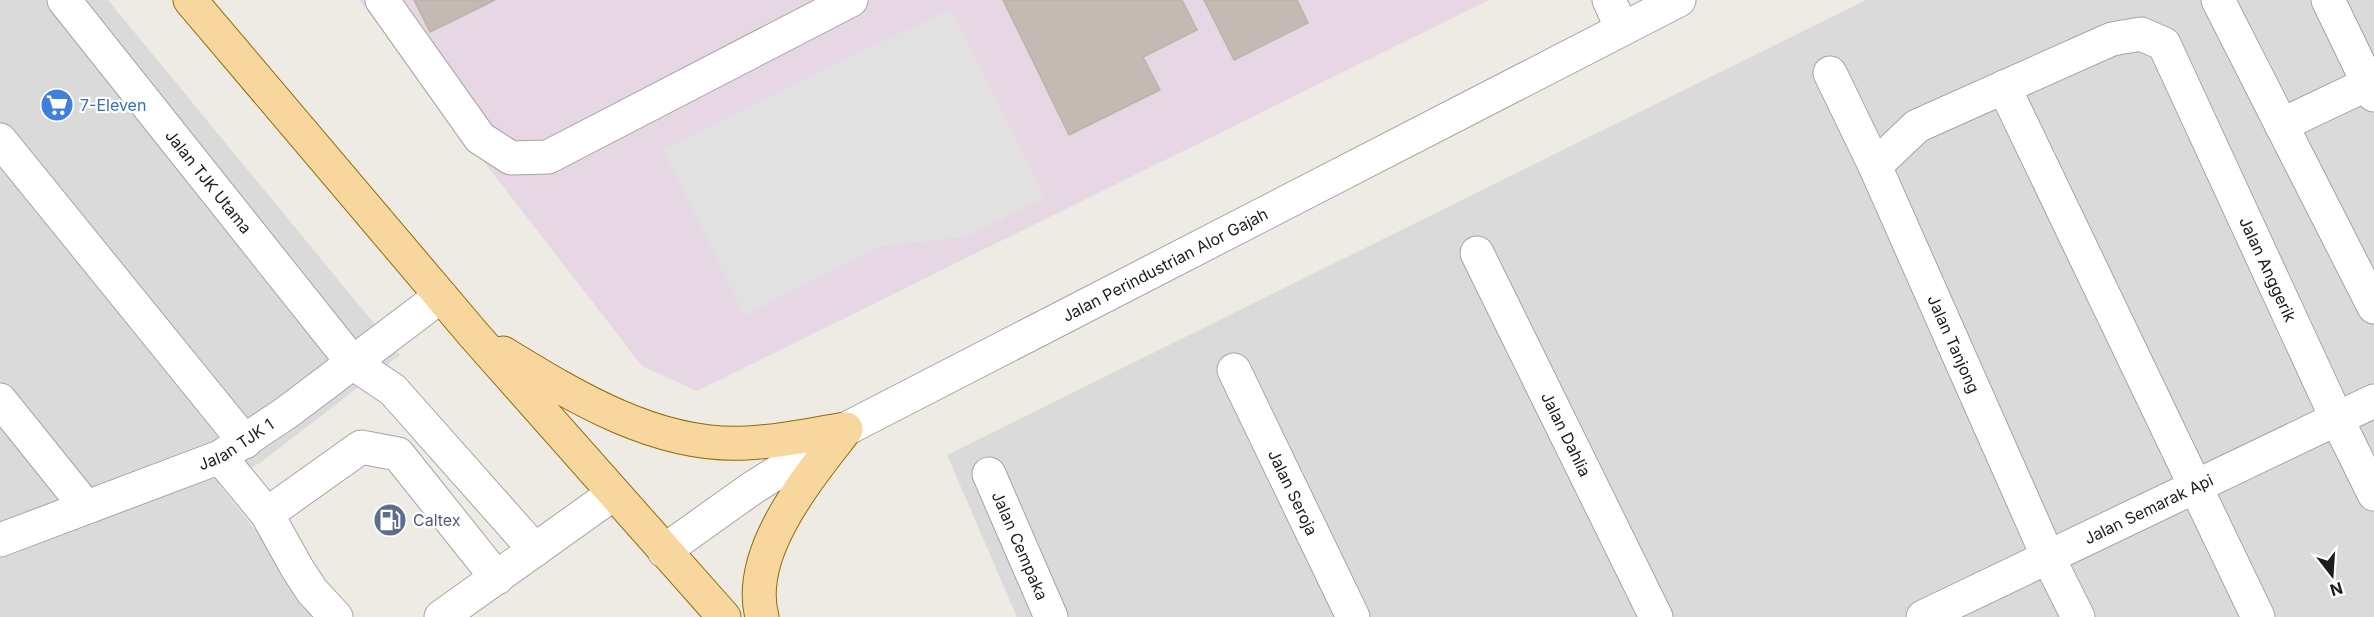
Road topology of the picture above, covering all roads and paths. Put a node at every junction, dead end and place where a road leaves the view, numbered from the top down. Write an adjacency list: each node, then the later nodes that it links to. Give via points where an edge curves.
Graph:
1 (64, 0): 19 (street, Jalan TJK Utama)
2 (190, 0): 16 (main road)
3 (382, 0): 4 (street, via 480,138 511,158 548,157)
4 (851, 0)
5 (1679, 0): 8 (street, Jalan Perindustrian Alor Gajah)
6 (2218, 0): 12 (street)
7 (2328, 0): 10 (street)
8 (1615, 14): 24 (street, Jalan Perindustrian Alor Gajah)
9 (1830, 73): 14 (street, Jalan Tanjong)
10 (2372, 86): 12 (street)
11 (2004, 87): 14 (street, via 1917,126); 23 (street, Jalan Anggerik, via 2112,39 2141,34 2164,44); 27 (street)
12 (2282, 125): 17 (street)
13 (0, 140): 25 (street)
14 (1875, 166): 35 (street, Jalan Tanjong)
15 (1477, 253): 43 (street, Jalan Dahlia)
16 (441, 296): 18 (main road); 19 (street, Jalan TJK 1)
17 (2374, 308)
18 (474, 335): 24 (main road, via 545,378 652,430 695,440 745,444); 28 (main road)
19 (353, 363): 25 (street, Jalan TJK 1); 33 (street, Jalan TJK Utama, via 393,390)
20 (1234, 370): 42 (street, Jalan Seroja)
21 (0, 400): 30 (street)
22 (2374, 401): 23 (street, Jalan Semarak Api)
23 (2337, 419): 27 (street, Jalan Semarak Api); 29 (street, Jalan Anggerik)
24 (846, 429): 34 (street, Jalan Perindustrian Alor Gajah); 40 (main road, via 799,492 763,559 759,606)
25 (232, 449): 30 (street, Jalan TJK 1); 31 (street)
26 (989, 474): 41 (street, Jalan Cempaka)
27 (2196, 487): 35 (street, Jalan Semarak Api); 46 (street)
28 (613, 494): 33 (street); 34 (main road)
29 (2374, 494)
30 (86, 507): 32 (street, Jalan TJK 1)
31 (267, 514): 36 (street, via 361,447 398,454); 37 (street, via 312,591)
32 (0, 540)
33 (535, 550): 36 (street)
34 (664, 551): 39 (main road)
35 (2048, 557): 44 (street, Jalan Semarak Api); 45 (street, Jalan Tanjong)
36 (497, 578): 38 (street)
37 (336, 617)
38 (441, 617)
39 (724, 617)
40 (762, 617)
41 (1051, 617)
42 (1353, 617)
43 (1656, 617)
44 (1923, 617)
45 (2078, 617)
46 (2258, 617)

